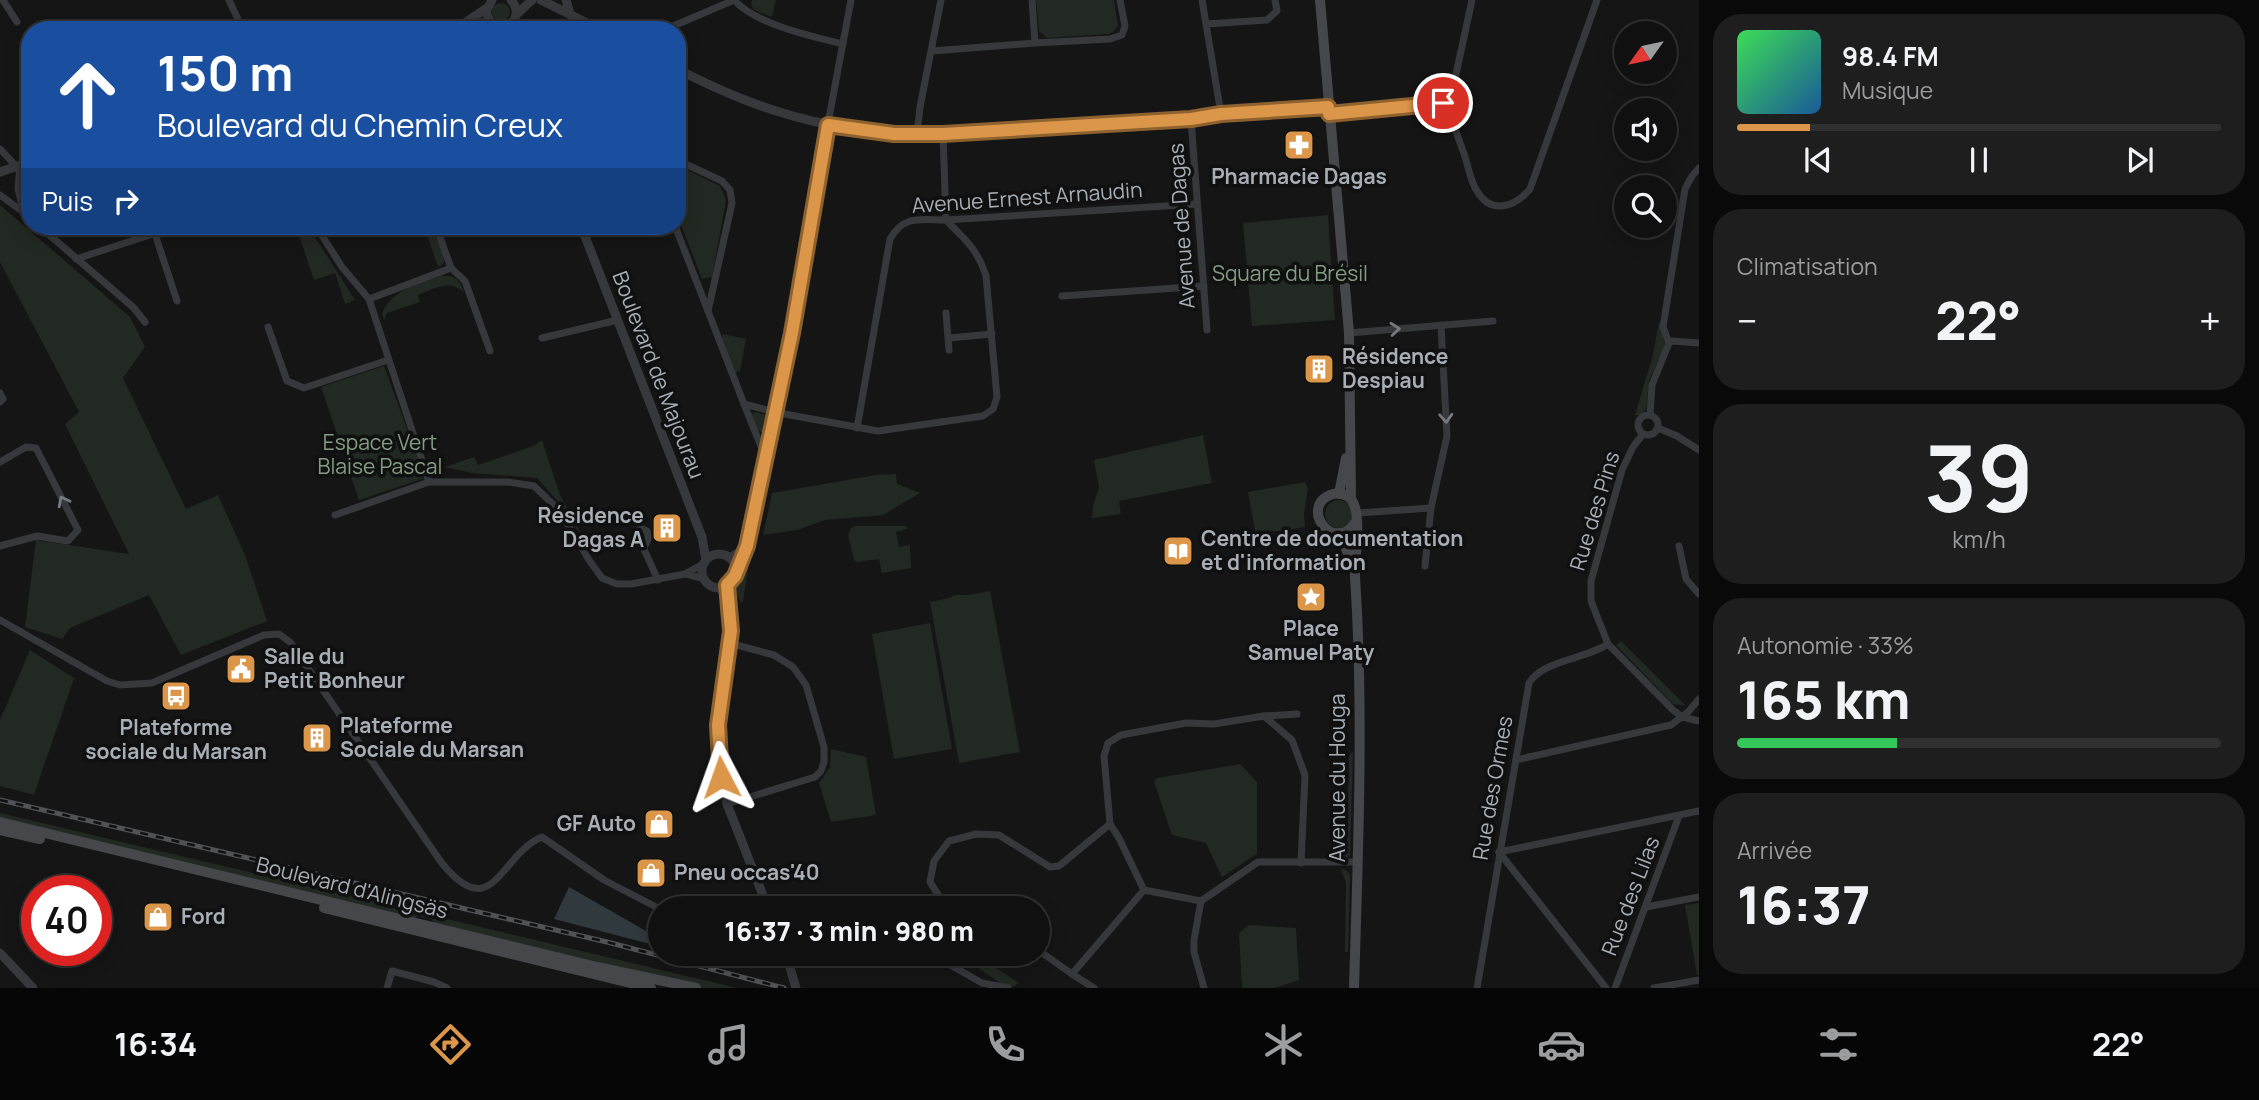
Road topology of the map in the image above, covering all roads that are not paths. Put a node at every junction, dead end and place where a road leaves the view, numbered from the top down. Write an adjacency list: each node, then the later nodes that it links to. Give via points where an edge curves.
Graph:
1 (3, 0): 26 (street)
2 (229, 0): 19 (street)
3 (511, 0): 22 (street)
4 (528, 0): 23 (street)
5 (541, 0): 18 (street)
6 (566, 0): 18 (street)
7 (734, 0): 25 (street); 29 (street, via 770,22)
8 (851, 0): 29 (street)
9 (941, 0): 30 (street)
10 (1032, 0): 28 (street)
11 (1120, 0): 28 (street, via 1122,34 1110,39)
12 (1202, 0): 27 (street)
13 (1275, 0): 27 (street, via 1277,11 1268,20)
14 (1320, 0): 33 (main road)
15 (1472, 0): 32 (street, via 1452,88)
16 (1597, 0): 32 (street, via 1530,189 1521,199 1501,207 1487,203 1477,191)
17 (490, 2): 20 (street); 21 (street, via 486,15)
18 (570, 14): 24 (street)
19 (239, 21)
20 (465, 21)
21 (490, 21)
22 (514, 21)
23 (515, 21)
24 (584, 21)
25 (685, 21)
26 (17, 22)
27 (1207, 24): 34 (street)
28 (1035, 43): 30 (street)
29 (843, 44): 36 (street)
30 (932, 51): 37 (street)
31 (686, 74): 36 (street, via 733,97)
32 (1443, 103): 33 (street)
33 (1329, 111): 34 (street); 74 (main road)
34 (1221, 114): 35 (street)
35 (1191, 119): 38 (street); 48 (street, Avenue de Dagas)
36 (828, 125): 37 (street); 86 (street)
37 (917, 134): 38 (street)
38 (943, 134): 50 (street)
39 (0, 149): 40 (street)
40 (21, 163)
41 (21, 164): 45 (street)
42 (686, 164): 66 (street, via 722,181 730,190 732,204)
43 (1699, 169): 78 (street, via 1685,189 1663,327)
44 (21, 170): 47 (street)
45 (0, 172)
46 (0, 195): 49 (street)
47 (21, 198)
48 (1197, 204): 50 (street, Avenue Ernest Arnaudin); 62 (street, Avenue de Dagas)
49 (21, 211)
50 (946, 220): 75 (street, via 981,258); 88 (street, Avenue Ernest Arnaudin, via 905,222 890,239)
51 (49, 235): 60 (street)
52 (140, 235): 59 (street)
53 (150, 235): 59 (street)
54 (158, 235): 65 (street)
55 (322, 235): 64 (street)
56 (439, 235): 61 (street)
57 (585, 235): 68 (street, Boulevard de Majourau)
58 (678, 235): 66 (street)
59 (142, 237): 60 (street)
60 (76, 259): 70 (street, via 134,308)
61 (451, 268): 64 (street); 81 (street, via 465,281)
62 (1204, 286): 63 (street); 73 (street, Avenue de Dagas)
63 (1062, 296)
64 (369, 299): 82 (street)
65 (177, 301)
66 (708, 312): 85 (street)
67 (946, 313): 77 (street)
68 (618, 320): 76 (street); 107 (street, Boulevard de Majourau)
69 (1493, 321): 71 (street)
70 (145, 323)
71 (1441, 325): 74 (street, one-way to 71); 98 (street, one-way to 98, via 1447,436)
72 (268, 327): 82 (street, via 287,381 304,388)
73 (1208, 330)
74 (1349, 333): 91 (main road)
75 (992, 334): 77 (street); 88 (street, via 997,397 993,409 983,416 878,431)
76 (542, 338)
77 (949, 338): 80 (street)
78 (1669, 343): 79 (street); 87 (street, via 1652,385)
79 (1699, 343)
80 (948, 350)
81 (490, 351)
82 (388, 360): 95 (street)
83 (0, 393): 84 (street)
84 (0, 402)
85 (744, 404): 86 (street); 93 (street)
86 (774, 412): 88 (street); 93 (street)
87 (1650, 415): 89 (street); 90 (street, via 1638,423)
88 (857, 428)
89 (1658, 428): 90 (street, via 1652,435); 92 (street)
90 (1643, 434): 120 (street, Rue des Pins, via 1622,470 1591,581 1591,601)
91 (1349, 440): 96 (main road); 97 (main road)
92 (1699, 450)
93 (765, 455): 103 (street)
94 (0, 462): 102 (street, one-way to 94, via 37,536 68,541 78,530 36,448 26,447)
95 (429, 482): 99 (street); 113 (street, via 534,486 559,510 602,578 617,584)
96 (1339, 494): 97 (main road); 101 (main road, via 1326,497 1318,512 1321,524)
97 (1351, 499): 100 (main road)
98 (1431, 508): 100 (street); 108 (street)
99 (335, 515)
100 (1357, 516): 101 (main road, via 1351,529); 109 (main road, Avenue du Houga)
101 (1339, 533): 109 (main road, Avenue du Houga)
102 (0, 546)
103 (747, 546): 106 (street); 110 (street)
104 (1679, 546): 116 (street, via 1686,579)
105 (643, 548): 113 (street)
106 (729, 557): 107 (street); 110 (street)
107 (708, 560): 111 (street); 112 (street)
108 (1425, 566)
109 (1354, 569): 134 (main road, Avenue du Houga)
110 (736, 571): 114 (street)
111 (685, 574): 112 (street); 113 (street)
112 (705, 579): 115 (street)
113 (657, 580)
114 (727, 585): 115 (street); 117 (street)
115 (717, 587): 117 (street)
116 (1699, 594)
117 (728, 609): 119 (street)
118 (0, 620): 141 (street, via 120,685 152,683 279,634 290,642 454,877 482,889 528,844 542,837 604,880)
119 (729, 643): 127 (street, via 718,725); 127 (street, via 774,655 793,667 806,685 824,762 815,777)
120 (1608, 645): 124 (street, Rue des Pins); 126 (street, Rue des Ormes, via 1533,677)
121 (1699, 699): 124 (street)
122 (1297, 714): 123 (street)
123 (1264, 716): 131 (street, via 1214,724 1185,723 1121,735 1108,743 1104,756); 135 (street, via 1292,740 1305,775)
124 (1682, 717): 125 (street, Rue des Pins); 126 (street, via 1671,724)
125 (1699, 721)
126 (1516, 760): 133 (street, Rue des Ormes)
127 (727, 804): 137 (street)
128 (1699, 811): 129 (street)
129 (1679, 816): 133 (street); 142 (street, Rue des Lilas)
130 (0, 822): 153 (main road, Boulevard d'Alingsäs)
131 (1110, 824): 136 (street); 138 (street, via 1059,866 1050,867 999,835 976,834 949,841 934,862 930,882)
132 (0, 830): 152 (main road, Boulevard d'Alingsäs)
133 (1499, 852): 159 (street, Rue des Ormes); 160 (street)
134 (1358, 862): 135 (street); 158 (main road, Avenue du Houga)
135 (1301, 863): 140 (street, via 1258,862)
136 (1144, 890): 140 (street); 147 (street)
137 (763, 896)
138 (938, 896)
139 (1699, 897): 142 (street)
140 (1201, 901): 157 (street, via 1194,952)
141 (648, 903)
142 (1646, 907): 161 (street, Rue des Lilas)
143 (0, 954): 149 (street)
144 (1050, 958): 147 (street)
145 (790, 966): 154 (street)
146 (952, 966): 155 (street, via 982,983)
147 (1072, 974): 156 (street)
148 (1699, 980): 162 (street)
149 (33, 988)
150 (387, 988): 151 (street, via 392,971)
151 (447, 988)
152 (651, 988)
153 (696, 988)
154 (796, 988)
155 (1008, 988)
156 (1094, 988)
157 (1204, 988)
158 (1354, 988)
159 (1477, 988)
160 (1606, 988)
161 (1615, 988)
162 (1654, 988)

